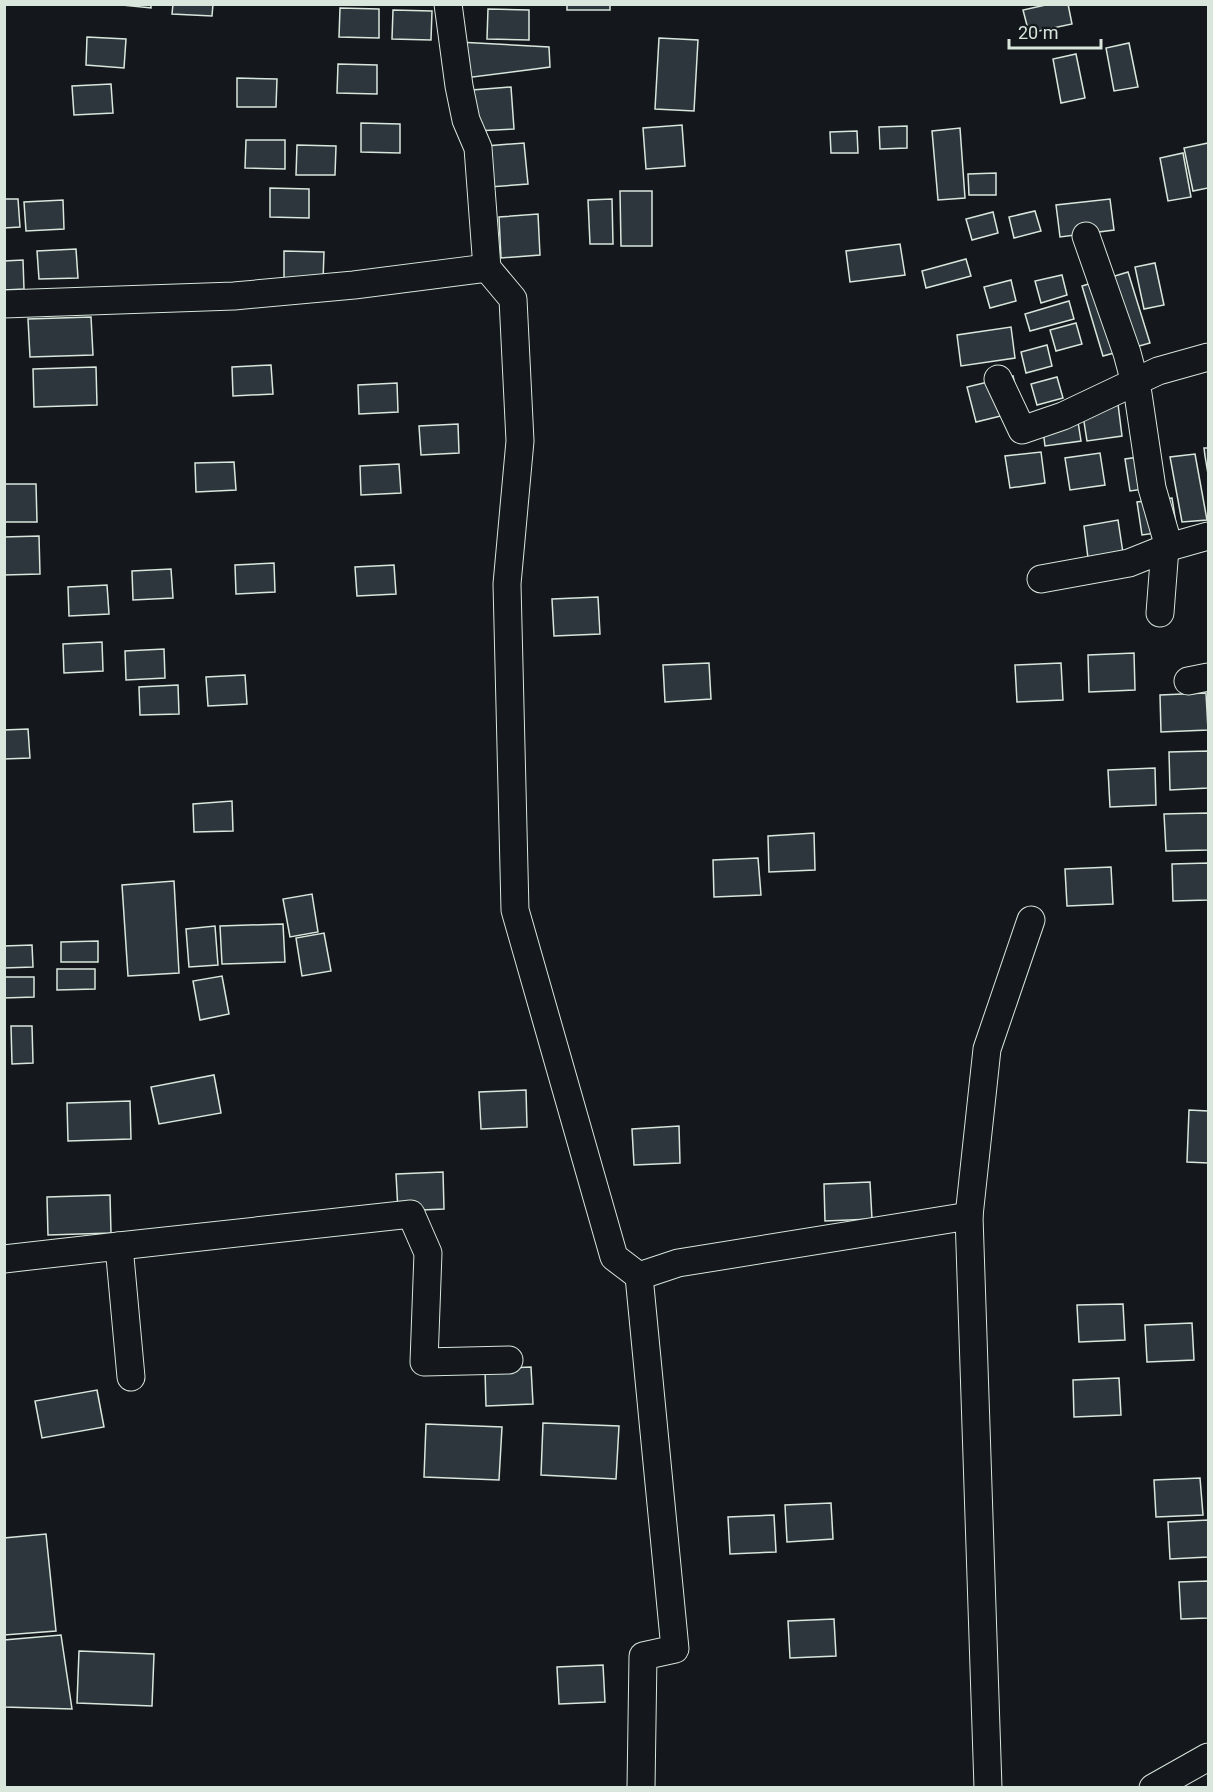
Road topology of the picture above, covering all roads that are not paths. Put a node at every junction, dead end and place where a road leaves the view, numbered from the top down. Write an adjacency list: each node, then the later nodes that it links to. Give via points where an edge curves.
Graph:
1 (448, 4): 3 (street, via 466,120 478,148)
2 (1086, 236): 8 (street, via 1136,384 1152,488)
3 (487, 268): 4 (street, via 234,296); 15 (street, via 513,299 520,441 507,584 515,910 614,1257)
4 (4, 304)
5 (1209, 357): 6 (street, via 1158,371 1063,416 1022,430)
6 (998, 379)
7 (1209, 536): 8 (street)
8 (1169, 547): 9 (street, via 1129,563); 10 (street, via 1165,548)
9 (1041, 579)
10 (1160, 613)
11 (1031, 920): 12 (street, via 987,1049)
12 (969, 1216): 15 (street, via 678,1263); 20 (street)
13 (119, 1246): 14 (street); 16 (street, via 411,1214 428,1253 424,1362); 17 (street)
14 (4, 1259)
15 (639, 1276): 19 (street, via 675,1648 643,1656)
16 (509, 1360)
17 (131, 1377)
18 (1209, 1757): 21 (street)
19 (641, 1788)
20 (988, 1788)
21 (1153, 1788)

